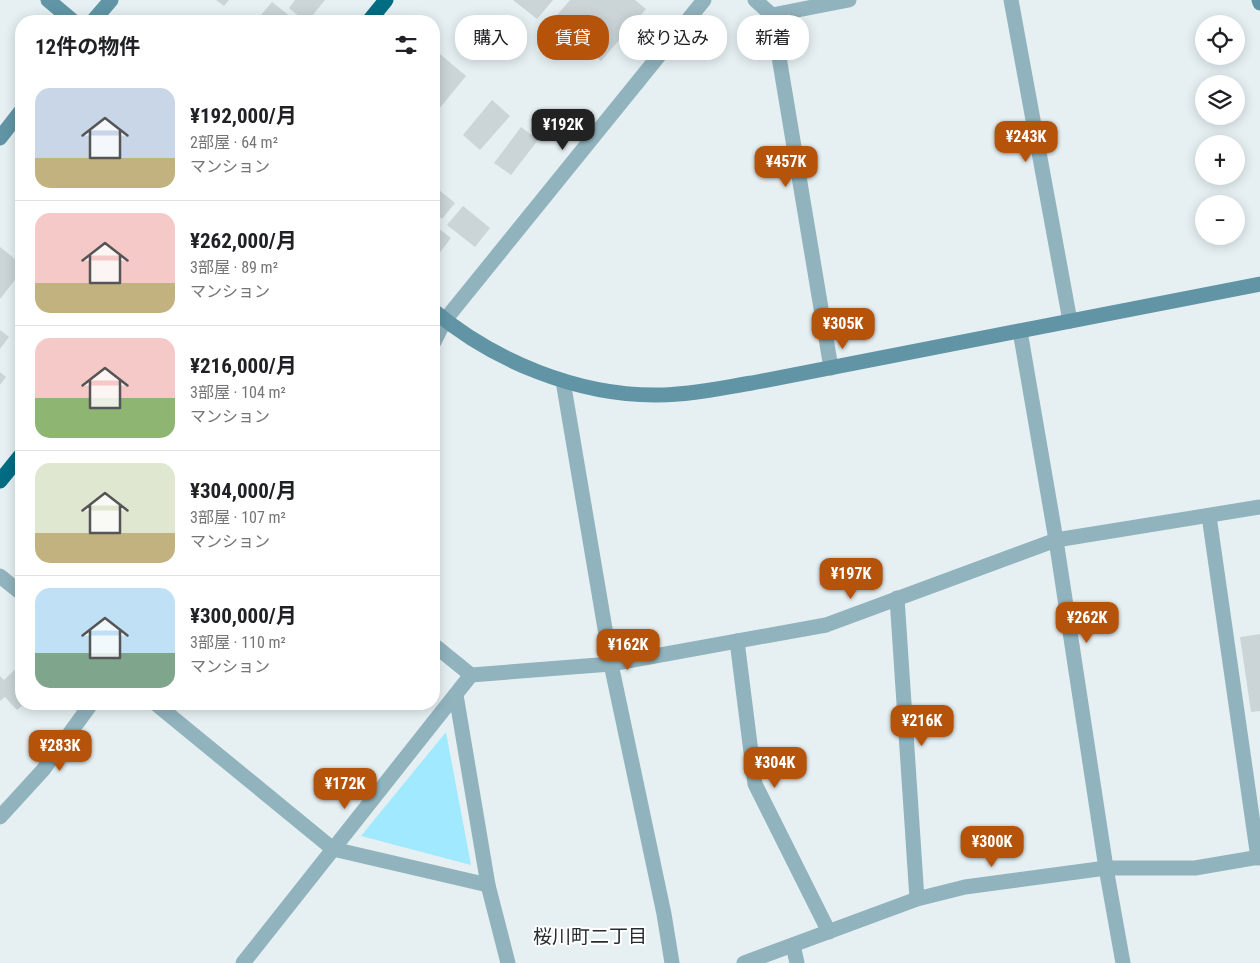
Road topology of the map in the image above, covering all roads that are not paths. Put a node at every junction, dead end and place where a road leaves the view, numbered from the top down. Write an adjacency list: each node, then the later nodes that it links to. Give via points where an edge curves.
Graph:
1 (48, 0): 8 (street)
2 (111, 0): 9 (street)
3 (386, 0): 10 (highway)
4 (704, 0): 16 (street)
5 (755, 0): 11 (street)
6 (849, 0): 11 (street)
7 (1011, 0): 18 (street)
8 (66, 15)
9 (98, 15)
10 (374, 15)
11 (772, 15)
12 (780, 60): 20 (street)
13 (15, 119): 14 (street)
14 (0, 138)
15 (1260, 284): 18 (street)
16 (440, 315)
17 (440, 317): 21 (street, via 509,360)
18 (1070, 321): 19 (street)
19 (1020, 331): 20 (street); 26 (street)
20 (831, 368): 21 (street, via 699,392 657,395 613,391)
21 (563, 381): 32 (street)
22 (15, 462): 23 (highway)
23 (0, 481)
24 (1260, 507): 25 (street)
25 (1209, 516): 26 (street); 39 (street)
26 (1056, 540): 29 (street); 40 (street)
27 (0, 576): 28 (street)
28 (15, 589)
29 (897, 598): 30 (street, via 826,625); 42 (street)
30 (737, 641): 32 (street); 43 (street, via 755,784)
31 (440, 650): 33 (street)
32 (611, 664): 33 (street); 47 (street)
33 (471, 676): 34 (street)
34 (456, 695): 38 (street); 41 (street)
35 (87, 710): 37 (street, via 43,770)
36 (163, 710): 38 (street)
37 (0, 817)
38 (333, 849): 41 (street); 45 (street)
39 (1259, 857): 40 (street, via 1195,868)
40 (1106, 868): 42 (street, via 965,887); 50 (street)
41 (488, 885): 46 (street)
42 (917, 898): 43 (street)
43 (829, 932): 44 (street)
44 (793, 945): 48 (street); 49 (street)
45 (243, 963)
46 (508, 963)
47 (672, 963)
48 (744, 963)
49 (797, 963)
50 (1122, 963)

